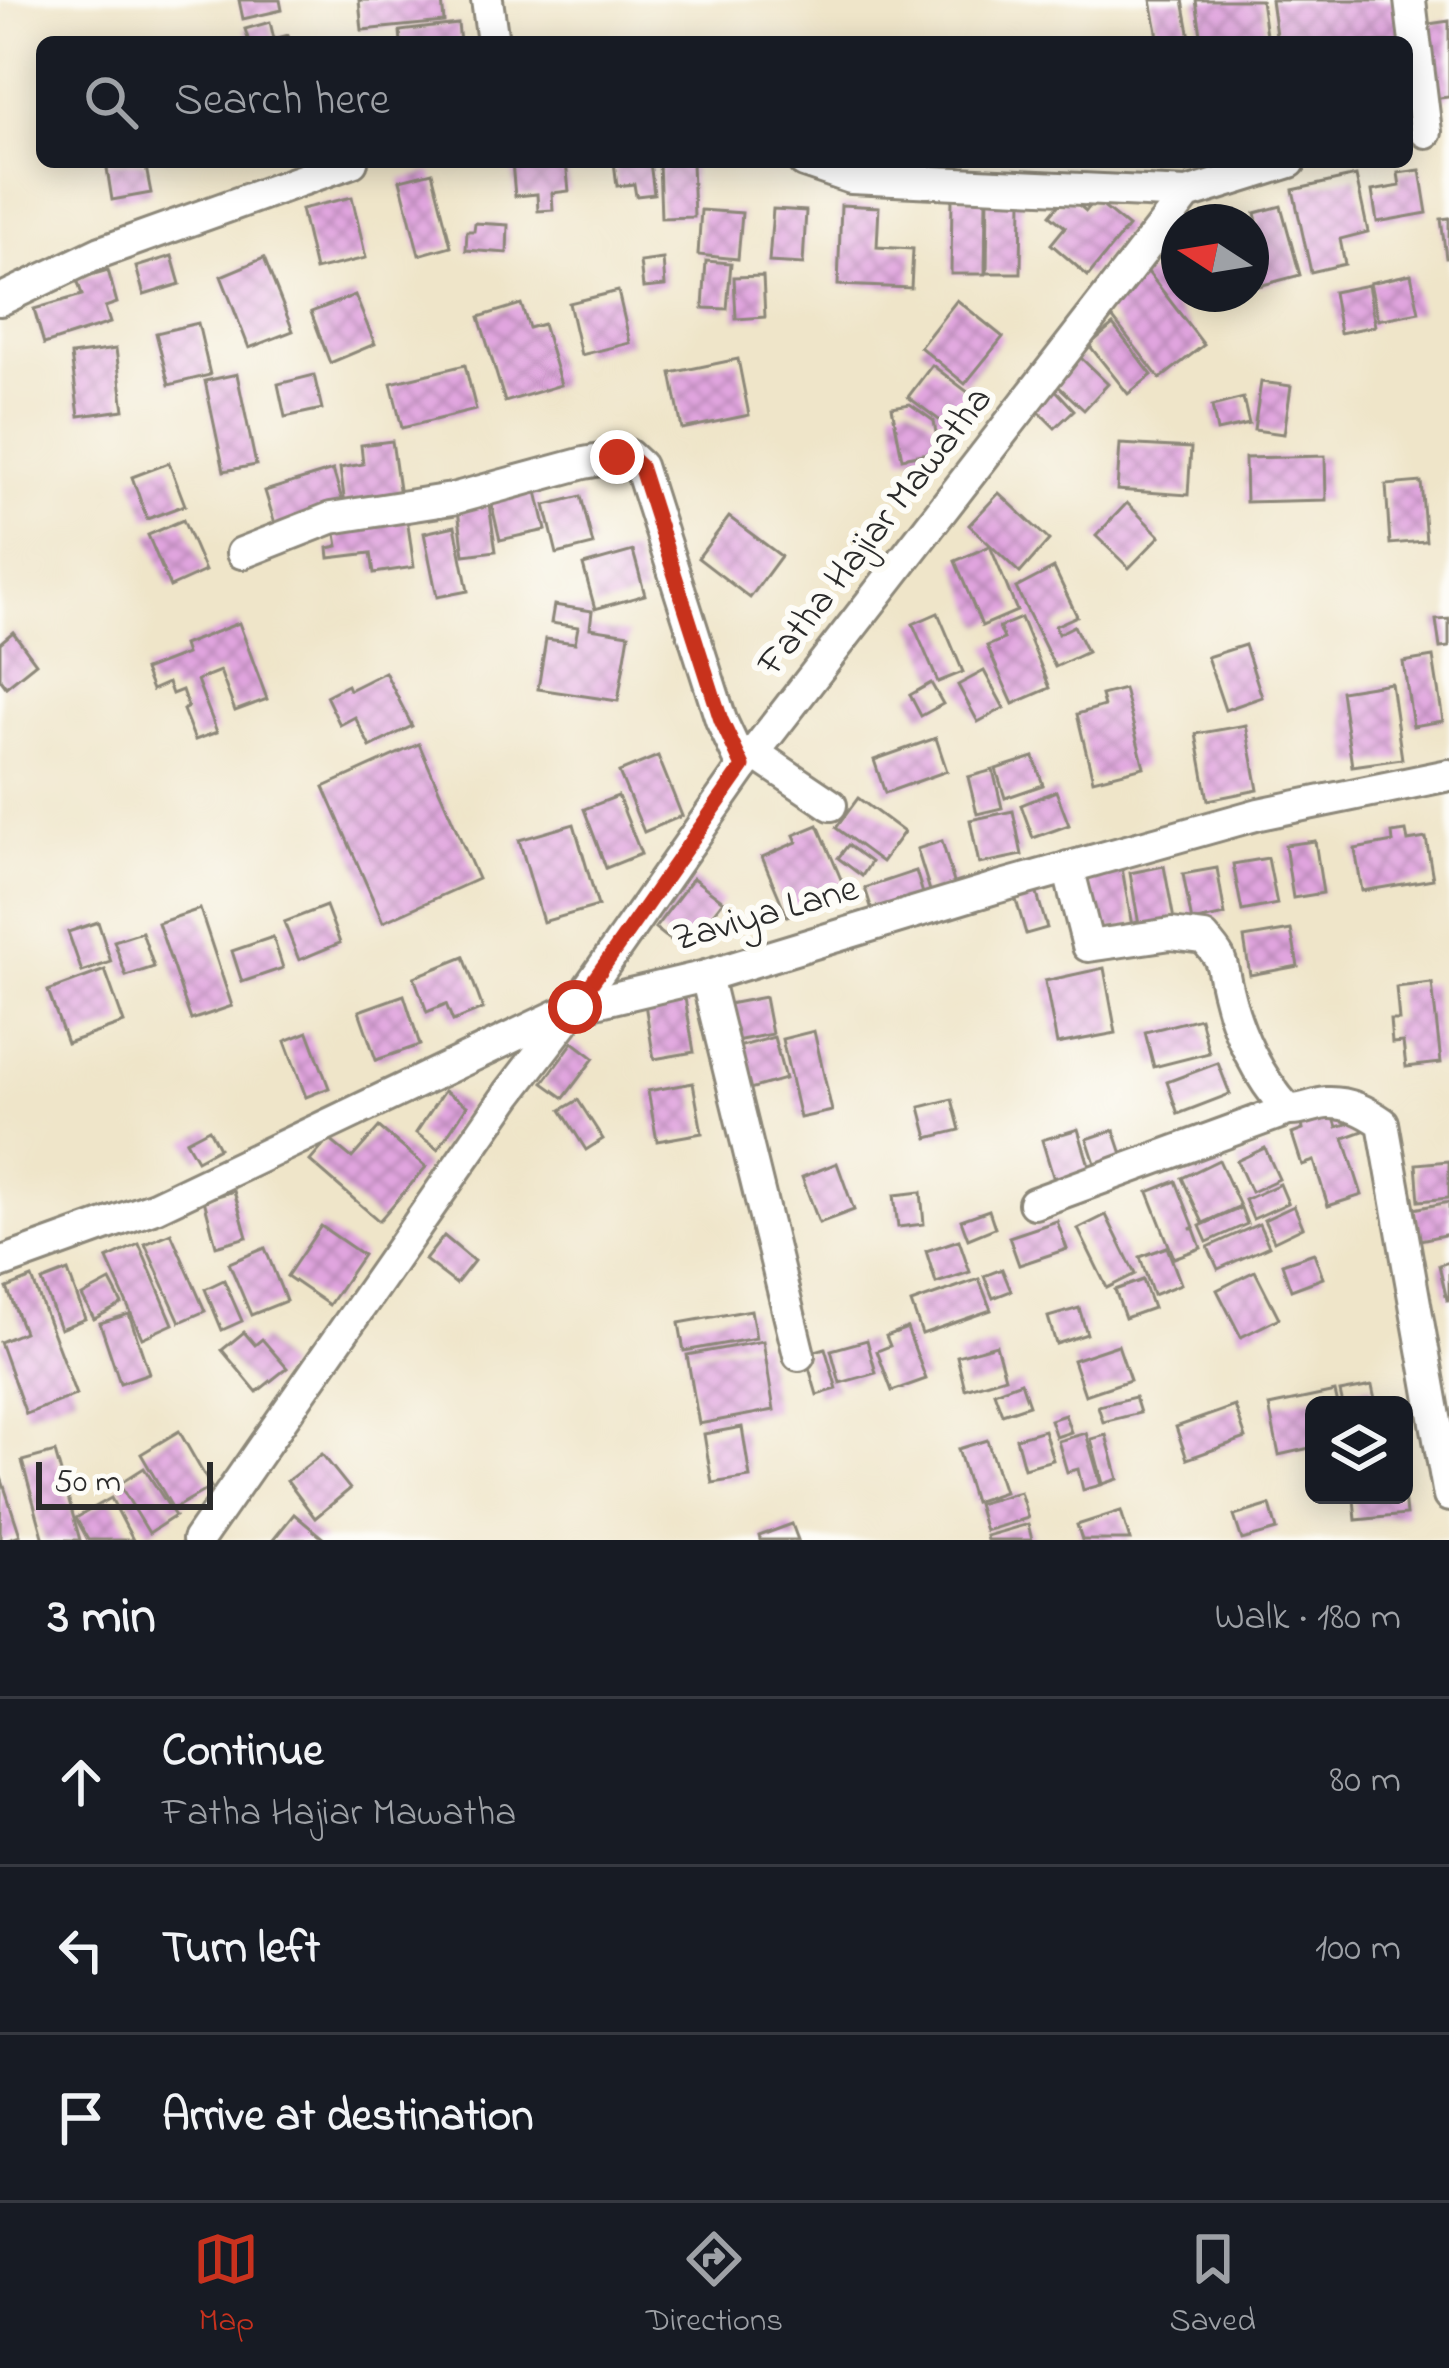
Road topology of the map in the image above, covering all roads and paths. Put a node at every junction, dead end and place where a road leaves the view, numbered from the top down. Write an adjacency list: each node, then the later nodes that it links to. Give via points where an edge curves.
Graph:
1 (487, 0): 3 (street)
2 (1410, 0): 4 (street)
3 (492, 36)
4 (1427, 133)
5 (335, 168): 9 (street, via 101,252)
6 (821, 168): 8 (street, via 850,178)
7 (1271, 168): 8 (street)
8 (1187, 194): 11 (street, Fatha Hajiar Mawatha)
9 (0, 300)
10 (242, 553): 11 (street, via 331,518 452,499 628,455 640,466 721,720)
11 (749, 760): 13 (street); 16 (street, Fatha Hajiar Mawatha)
12 (1449, 775): 14 (street, Zaviya Lane, via 1259,814)
13 (831, 805)
14 (1068, 867): 15 (street, Zaviya Lane); 17 (street, via 1088,946 1171,934 1204,938 1224,961 1227,989 1266,1086)
15 (706, 976): 16 (street, Zaviya Lane); 20 (street)
16 (575, 1007): 19 (street, Zaviya Lane, via 155,1207); 22 (street, Fatha Hajiar Mawatha)
17 (1288, 1109): 18 (street); 21 (street, via 1360,1108 1383,1123)
18 (1034, 1203)
19 (0, 1263)
20 (799, 1355)
21 (1449, 1496)
22 (198, 1540)

